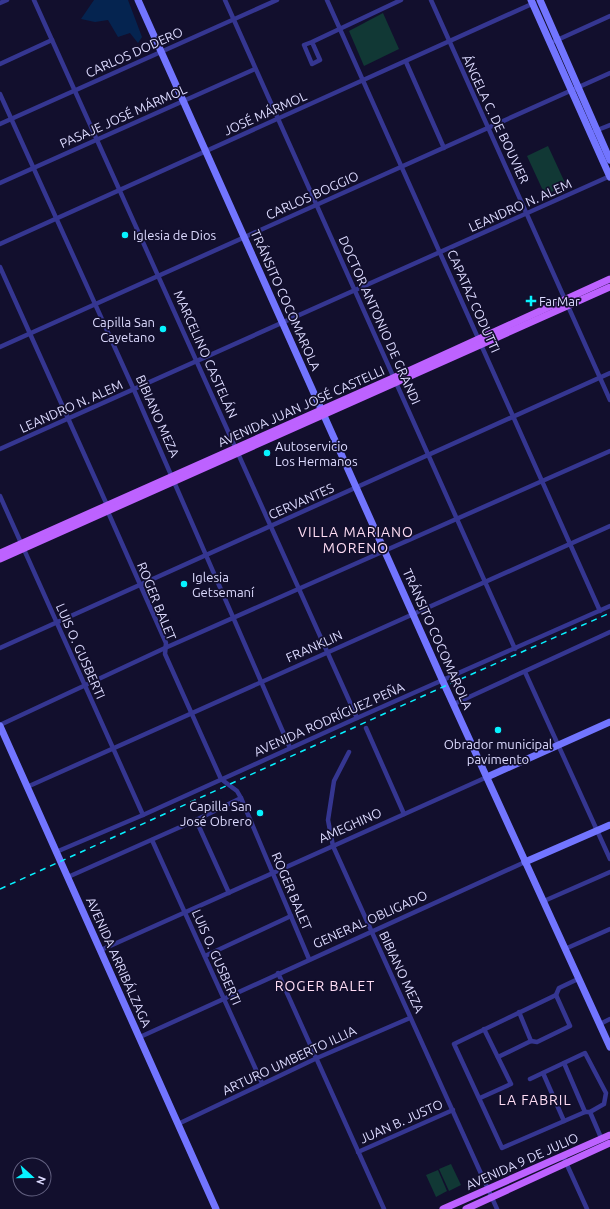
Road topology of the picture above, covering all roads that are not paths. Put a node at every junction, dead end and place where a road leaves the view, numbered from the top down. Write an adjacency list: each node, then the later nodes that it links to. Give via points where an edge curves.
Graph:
1 (7, 0): 10 (street)
2 (34, 0): 14 (street, MARCELINO CASTELÁN)
3 (138, 0): 18 (street, TRÁNSITO COCOMAROLA)
4 (225, 0): 12 (street, DOCTOR ANTONIO DE GRANDI)
5 (277, 0): 12 (street, CARLOS DODERO)
6 (327, 0): 13 (street, CAPATAZ CODUTTI)
7 (402, 0): 13 (street)
8 (430, 0): 17 (street, ÁNGELA C. DE BOUVIER)
9 (535, 1): 15 (street); 17 (street, JOSÉ MÁRMOL)
10 (0, 3)
11 (610, 16): 15 (street)
12 (234, 20): 18 (street, CARLOS DODERO); 21 (street, DOCTOR ANTONIO DE GRANDI)
13 (339, 29): 16 (street); 23 (street, CAPATAZ CODUTTI)
14 (52, 40): 20 (street); 25 (street, MARCELINO CASTELÁN)
15 (554, 41): 24 (street)
16 (312, 42): 16 (street, via 304,45 312,64 320,60)
17 (449, 43): 19 (street, JOSÉ MÁRMOL); 32 (street, ÁNGELA C. DE BOUVIER)
18 (162, 52): 25 (street, CARLOS DODERO); 27 (street, TRÁNSITO COCOMAROLA)
19 (406, 62): 23 (street, JOSÉ MÁRMOL); 35 (street)
20 (0, 64)
21 (255, 69): 27 (street, PASAJE JOSÉ MÁRMOL); 29 (street, DOCTOR ANTONIO DE GRANDI)
22 (610, 73): 24 (street, CARLOS BOGGIO)
23 (363, 81): 29 (street, JOSÉ MÁRMOL); 38 (street, CAPATAZ CODUTTI)
24 (574, 89): 32 (street, CARLOS BOGGIO); 33 (street)
25 (75, 91): 28 (street, CARLOS DODERO); 34 (street, MARCELINO CASTELÁN)
26 (0, 94): 28 (street, BIBIANO MEZA)
27 (183, 101): 34 (street, PASAJE JOSÉ MÁRMOL); 36 (street, TRÁNSITO COCOMAROLA)
28 (11, 119): 30 (street, CARLOS DODERO); 39 (street, BIBIANO MEZA)
29 (277, 119): 36 (street, JOSÉ MÁRMOL); 43 (street, DOCTOR ANTONIO DE GRANDI)
30 (0, 124)
31 (610, 125): 33 (street)
32 (488, 129): 35 (street, CARLOS BOGGIO); 44 (street, ÁNGELA C. DE BOUVIER)
33 (593, 132): 37 (street); 40 (street)
34 (97, 140): 39 (street, PASAJE JOSÉ MÁRMOL); 42 (street, MARCELINO CASTELÁN)
35 (444, 148): 38 (street, CARLOS BOGGIO)
36 (206, 151): 42 (street, JOSÉ MÁRMOL); 46 (street, TRÁNSITO COCOMAROLA)
37 (610, 160)
38 (402, 167): 43 (street, CARLOS BOGGIO); 48 (street, CAPATAZ CODUTTI)
39 (33, 168): 41 (street, PASAJE JOSÉ MÁRMOL); 45 (street, BIBIANO MEZA)
40 (610, 176): 44 (street, LEANDRO N. ALEM)
41 (0, 183)
42 (119, 190): 45 (street, JOSÉ MÁRMOL); 50 (street, MARCELINO CASTELÁN)
43 (316, 205): 46 (street, CARLOS BOGGIO); 53 (street, DOCTOR ANTONIO DE GRANDI)
44 (527, 213): 48 (street, LEANDRO N. ALEM); 54 (street, ÁNGELA C. DE BOUVIER)
45 (56, 219): 47 (street, JOSÉ MÁRMOL); 55 (street, BIBIANO MEZA)
46 (245, 238): 50 (street, CARLOS BOGGIO); 56 (street, TRÁNSITO COCOMAROLA)
47 (0, 244)
48 (440, 253): 53 (street, LEANDRO N. ALEM); 58 (street, CAPATAZ CODUTTI)
49 (0, 267): 57 (street, ROGER BALET)
50 (159, 277): 55 (street, CARLOS BOGGIO); 60 (street, MARCELINO CASTELÁN)
51 (610, 279): 54 (main road, AVENIDA JUAN JOSÉ CASTELLI)
52 (610, 287): 54 (main road, AVENIDA JUAN JOSÉ CASTELLI)
53 (354, 292): 56 (street, LEANDRO N. ALEM); 63 (street, DOCTOR ANTONIO DE GRANDI)
54 (566, 303): 58 (main road, AVENIDA JUAN JOSÉ CASTELLI); 62 (street, ÁNGELA C. DE BOUVIER)
55 (94, 304): 57 (street, CARLOS BOGGIO); 64 (street, BIBIANO MEZA)
56 (283, 322): 60 (street, LEANDRO N. ALEM); 66 (street, TRÁNSITO COCOMAROLA)
57 (31, 334): 59 (street, CARLOS BOGGIO); 68 (street, ROGER BALET)
58 (480, 341): 63 (main road, AVENIDA JUAN JOSÉ CASTELLI); 67 (street, CAPATAZ CODUTTI)
59 (0, 347)
60 (198, 362): 64 (street, LEANDRO N. ALEM); 70 (street, MARCELINO CASTELÁN)
61 (610, 373): 62 (street, CERVANTES)
62 (600, 378): 65 (street, ÁNGELA C. DE BOUVIER); 67 (street, CERVANTES)
63 (394, 381): 66 (main road, AVENIDA JUAN JOSÉ CASTELLI); 72 (street, DOCTOR ANTONIO DE GRANDI)
64 (134, 390): 68 (street, LEANDRO N. ALEM); 73 (street, BIBIANO MEZA)
65 (610, 400)
66 (322, 412): 70 (main road, AVENIDA JUAN JOSÉ CASTELLI); 75 (street, TRÁNSITO COCOMAROLA)
67 (514, 417): 72 (street, CERVANTES); 74 (street, CAPATAZ CODUTTI)
68 (69, 419): 69 (street, LEANDRO N. ALEM); 77 (street, ROGER BALET)
69 (0, 449)
70 (237, 451): 73 (main road, AVENIDA JUAN JOSÉ CASTELLI); 79 (street, MARCELINO CASTELÁN)
71 (610, 451): 74 (street)
72 (429, 455): 75 (street, CERVANTES); 78 (street, DOCTOR ANTONIO DE GRANDI)
73 (173, 479): 77 (main road, AVENIDA JUAN JOSÉ CASTELLI); 85 (street, BIBIANO MEZA)
74 (543, 481): 78 (street); 81 (street, CAPATAZ CODUTTI)
75 (357, 488): 79 (street, CERVANTES); 83 (street, TRÁNSITO COCOMAROLA)
76 (0, 496): 82 (street, LUIS O. GUSBERTI)
77 (107, 508): 82 (main road, AVENIDA JUAN JOSÉ CASTELLI); 88 (street, ROGER BALET)
78 (457, 518): 83 (street); 87 (street, DOCTOR ANTONIO DE GRANDI)
79 (271, 526): 85 (street, CERVANTES); 89 (street, MARCELINO CASTELÁN)
80 (610, 526): 81 (street, FRANKLIN)
81 (570, 544): 87 (street, FRANKLIN); 91 (street, CAPATAZ CODUTTI)
82 (22, 546): 84 (main road, AVENIDA JUAN JOSÉ CASTELLI); 86 (main road, AVENIDA JUAN JOSÉ CASTELLI); 94 (street, LUIS O. GUSBERTI)
83 (386, 552): 89 (street); 92 (street, TRÁNSITO COCOMAROLA)
84 (0, 553)
85 (205, 555): 88 (street, CERVANTES); 93 (street, BIBIANO MEZA)
86 (0, 559)
87 (485, 582): 92 (street, FRANKLIN); 98 (street, DOCTOR ANTONIO DE GRANDI)
88 (140, 584): 94 (street, CERVANTES); 97 (street, ROGER BALET, via 166,643)
89 (299, 590): 93 (street); 99 (street, MARCELINO CASTELÁN)
90 (610, 606): 91 (street, AVENIDA RODRÍGUEZ PEÑA)
91 (600, 611): 98 (street, AVENIDA RODRÍGUEZ PEÑA)
92 (414, 614): 99 (street, FRANKLIN); 101 (street, TRÁNSITO COCOMAROLA)
93 (233, 619): 97 (street); 102 (street, BIBIANO MEZA)
94 (56, 622): 96 (street, CERVANTES); 103 (street, LUIS O. GUSBERTI)
95 (610, 632): 100 (street)
96 (0, 648)
97 (165, 648): 103 (street); 105 (street, ROGER BALET, via 165,654)
98 (515, 649): 101 (street, AVENIDA RODRÍGUEZ PEÑA)
99 (327, 652): 102 (street, FRANKLIN); 106 (street, MARCELINO CASTELÁN)
100 (525, 672): 104 (street); 110 (street)
101 (443, 681): 104 (street, TRÁNSITO COCOMAROLA); 106 (street, AVENIDA RODRÍGUEZ PEÑA)
102 (262, 682): 105 (street, FRANKLIN); 112 (street, BIBIANO MEZA)
103 (85, 686): 108 (street); 111 (street, LUIS O. GUSBERTI)
104 (454, 704): 114 (street, TRÁNSITO COCOMAROLA)
105 (190, 713): 111 (street, FRANKLIN); 115 (street, ROGER BALET)
106 (357, 718): 112 (street, AVENIDA RODRÍGUEZ PEÑA)
107 (610, 722): 110 (street, AMEGHINO)
108 (0, 725): 116 (street, AVENIDA ARRIBÁLZAGA)
109 (366, 728): 118 (street)
110 (558, 745): 114 (street, AMEGHINO); 122 (street)
111 (113, 748): 116 (street, FRANKLIN); 119 (street, LUIS O. GUSBERTI)
112 (290, 748): 115 (street, AVENIDA RODRÍGUEZ PEÑA)
113 (348, 752): 124 (street, BIBIANO MEZA, via 334,781 328,820)
114 (487, 778): 118 (street, AMEGHINO); 127 (street, TRÁNSITO COCOMAROLA)
115 (221, 779): 117 (street, ROGER BALET, via 237,791); 119 (street, AVENIDA RODRÍGUEZ PEÑA)
116 (27, 787): 125 (street, AVENIDA ARRIBÁLZAGA)
117 (241, 798): 120 (street); 129 (street, ROGER BALET)
118 (404, 814): 124 (street, AMEGHINO)
119 (143, 815): 125 (street, AVENIDA RODRÍGUEZ PEÑA)
120 (196, 820): 123 (street); 131 (street)
121 (610, 825): 122 (street, GENERAL OBLIGADO)
122 (597, 831): 126 (street); 127 (street, GENERAL OBLIGADO)
123 (152, 840): 130 (street); 133 (street, LUIS O. GUSBERTI)
124 (333, 846): 129 (street, AMEGHINO); 136 (street, BIBIANO MEZA)
125 (56, 852): 130 (street, AVENIDA ARRIBÁLZAGA)
126 (610, 859)
127 (525, 862): 132 (street, TRÁNSITO COCOMAROLA); 136 (street, GENERAL OBLIGADO)
128 (610, 872): 132 (street)
129 (273, 873): 131 (street, AMEGHINO); 134 (street, ROGER BALET)
130 (68, 877): 138 (street, AVENIDA ARRIBÁLZAGA)
131 (229, 893): 133 (street, AMEGHINO)
132 (544, 901): 137 (street, TRÁNSITO COCOMAROLA)
133 (185, 912): 138 (street, AMEGHINO); 139 (street, LUIS O. GUSBERTI)
134 (291, 916): 139 (street); 140 (street, ROGER BALET)
135 (610, 929): 137 (street)
136 (371, 932): 140 (street, GENERAL OBLIGADO); 146 (street, BIBIANO MEZA)
137 (565, 949): 142 (street, TRÁNSITO COCOMAROLA)
138 (101, 950): 150 (street, AVENIDA ARRIBÁLZAGA)
139 (205, 956): 144 (street, LUIS O. GUSBERTI)
140 (309, 959): 141 (street, GENERAL OBLIGADO)
141 (278, 973): 144 (street, GENERAL OBLIGADO); 154 (street)
142 (578, 979): 143 (street, via 559,988); 148 (street, TRÁNSITO COCOMAROLA)
143 (556, 995): 145 (street); 151 (street, via 570,1026 537,1042)
144 (224, 999): 150 (street, GENERAL OBLIGADO); 158 (street, LUIS O. GUSBERTI)
145 (519, 1012): 149 (street); 151 (street)
146 (410, 1018): 154 (street, ARTURO UMBERTO ILLIA); 160 (street, BIBIANO MEZA)
147 (610, 1019): 148 (street)
148 (600, 1024): 152 (street, TRÁNSITO COCOMAROLA)
149 (484, 1029): 153 (street); 159 (street, via 454,1044)
150 (140, 1037): 163 (street, AVENIDA ARRIBÁLZAGA)
151 (531, 1041): 153 (street)
152 (610, 1047)
153 (498, 1057): 159 (street, via 510,1084)
154 (317, 1058): 158 (street, ARTURO UMBERTO ILLIA); 166 (street)
155 (564, 1063): 156 (street); 161 (street); 161 (street, via 585,1053 606,1093 604,1104)
156 (543, 1073): 157 (street); 162 (street)
157 (530, 1079)
158 (262, 1083): 163 (street, ARTURO UMBERTO ILLIA)
159 (480, 1098): 162 (street, via 502,1148)
160 (453, 1110): 166 (street, JUAN B. JUSTO); 169 (street, BIBIANO MEZA)
161 (587, 1112): 162 (street); 165 (street)
162 (564, 1121)
163 (178, 1124): 171 (street, AVENIDA ARRIBÁLZAGA)
164 (610, 1134): 165 (main road, AVENIDA 9 DE JULIO)
165 (605, 1142): 167 (main road, AVENIDA 9 DE JULIO); 168 (main road, AVENIDA 9 DE JULIO)
166 (358, 1152): 172 (street)
167 (563, 1156): 168 (street); 169 (main road, AVENIDA 9 DE JULIO)
168 (566, 1163): 170 (main road, AVENIDA 9 DE JULIO); 176 (street)
169 (488, 1190): 170 (street, BIBIANO MEZA); 173 (main road, AVENIDA 9 DE JULIO)
170 (491, 1198): 174 (main road, AVENIDA 9 DE JULIO); 175 (street, BIBIANO MEZA)
171 (216, 1209)
172 (384, 1209)
173 (443, 1209)
174 (466, 1209)
175 (497, 1209)
176 (586, 1209)

